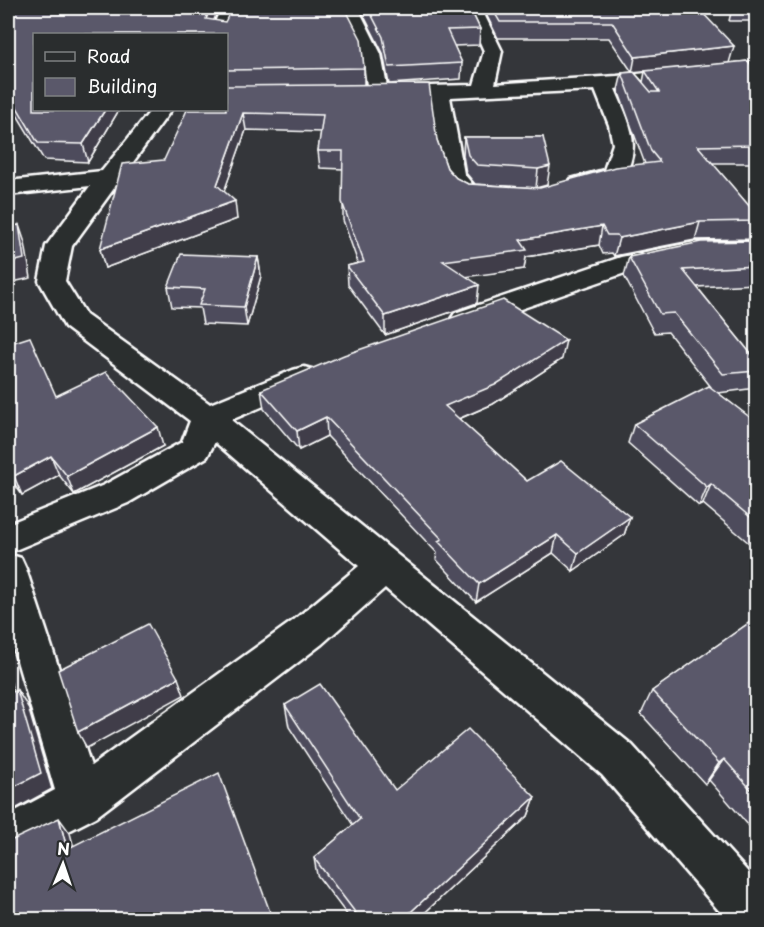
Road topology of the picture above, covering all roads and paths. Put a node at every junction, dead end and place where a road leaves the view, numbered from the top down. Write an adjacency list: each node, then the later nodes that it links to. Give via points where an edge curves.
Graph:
1 (229, 8): 4 (street)
2 (349, 8): 10 (street, via 372,54)
3 (473, 8): 7 (street, via 493,51)
4 (219, 33)
5 (756, 68): 6 (street)
6 (603, 84): 7 (street); 14 (street, via 624,144 614,174)
7 (483, 90): 8 (street)
8 (439, 92): 10 (street); 15 (street, via 453,175 467,193)
9 (354, 93): 10 (street)
10 (378, 93)
11 (160, 111): 12 (street)
12 (109, 177): 13 (street); 19 (street, via 60,246 52,281 75,321)
13 (8, 188)
14 (559, 190)
15 (514, 196)
16 (756, 249): 17 (street, via 695,250 621,265)
17 (435, 329)
18 (323, 369): 19 (street)
19 (207, 418): 20 (street, via 196,448 116,494); 21 (street)
20 (8, 538)
21 (385, 566): 23 (street, via 308,632); 25 (street, via 617,760)
22 (8, 569): 23 (street)
23 (80, 801): 24 (street)
24 (8, 838)
25 (756, 916)

